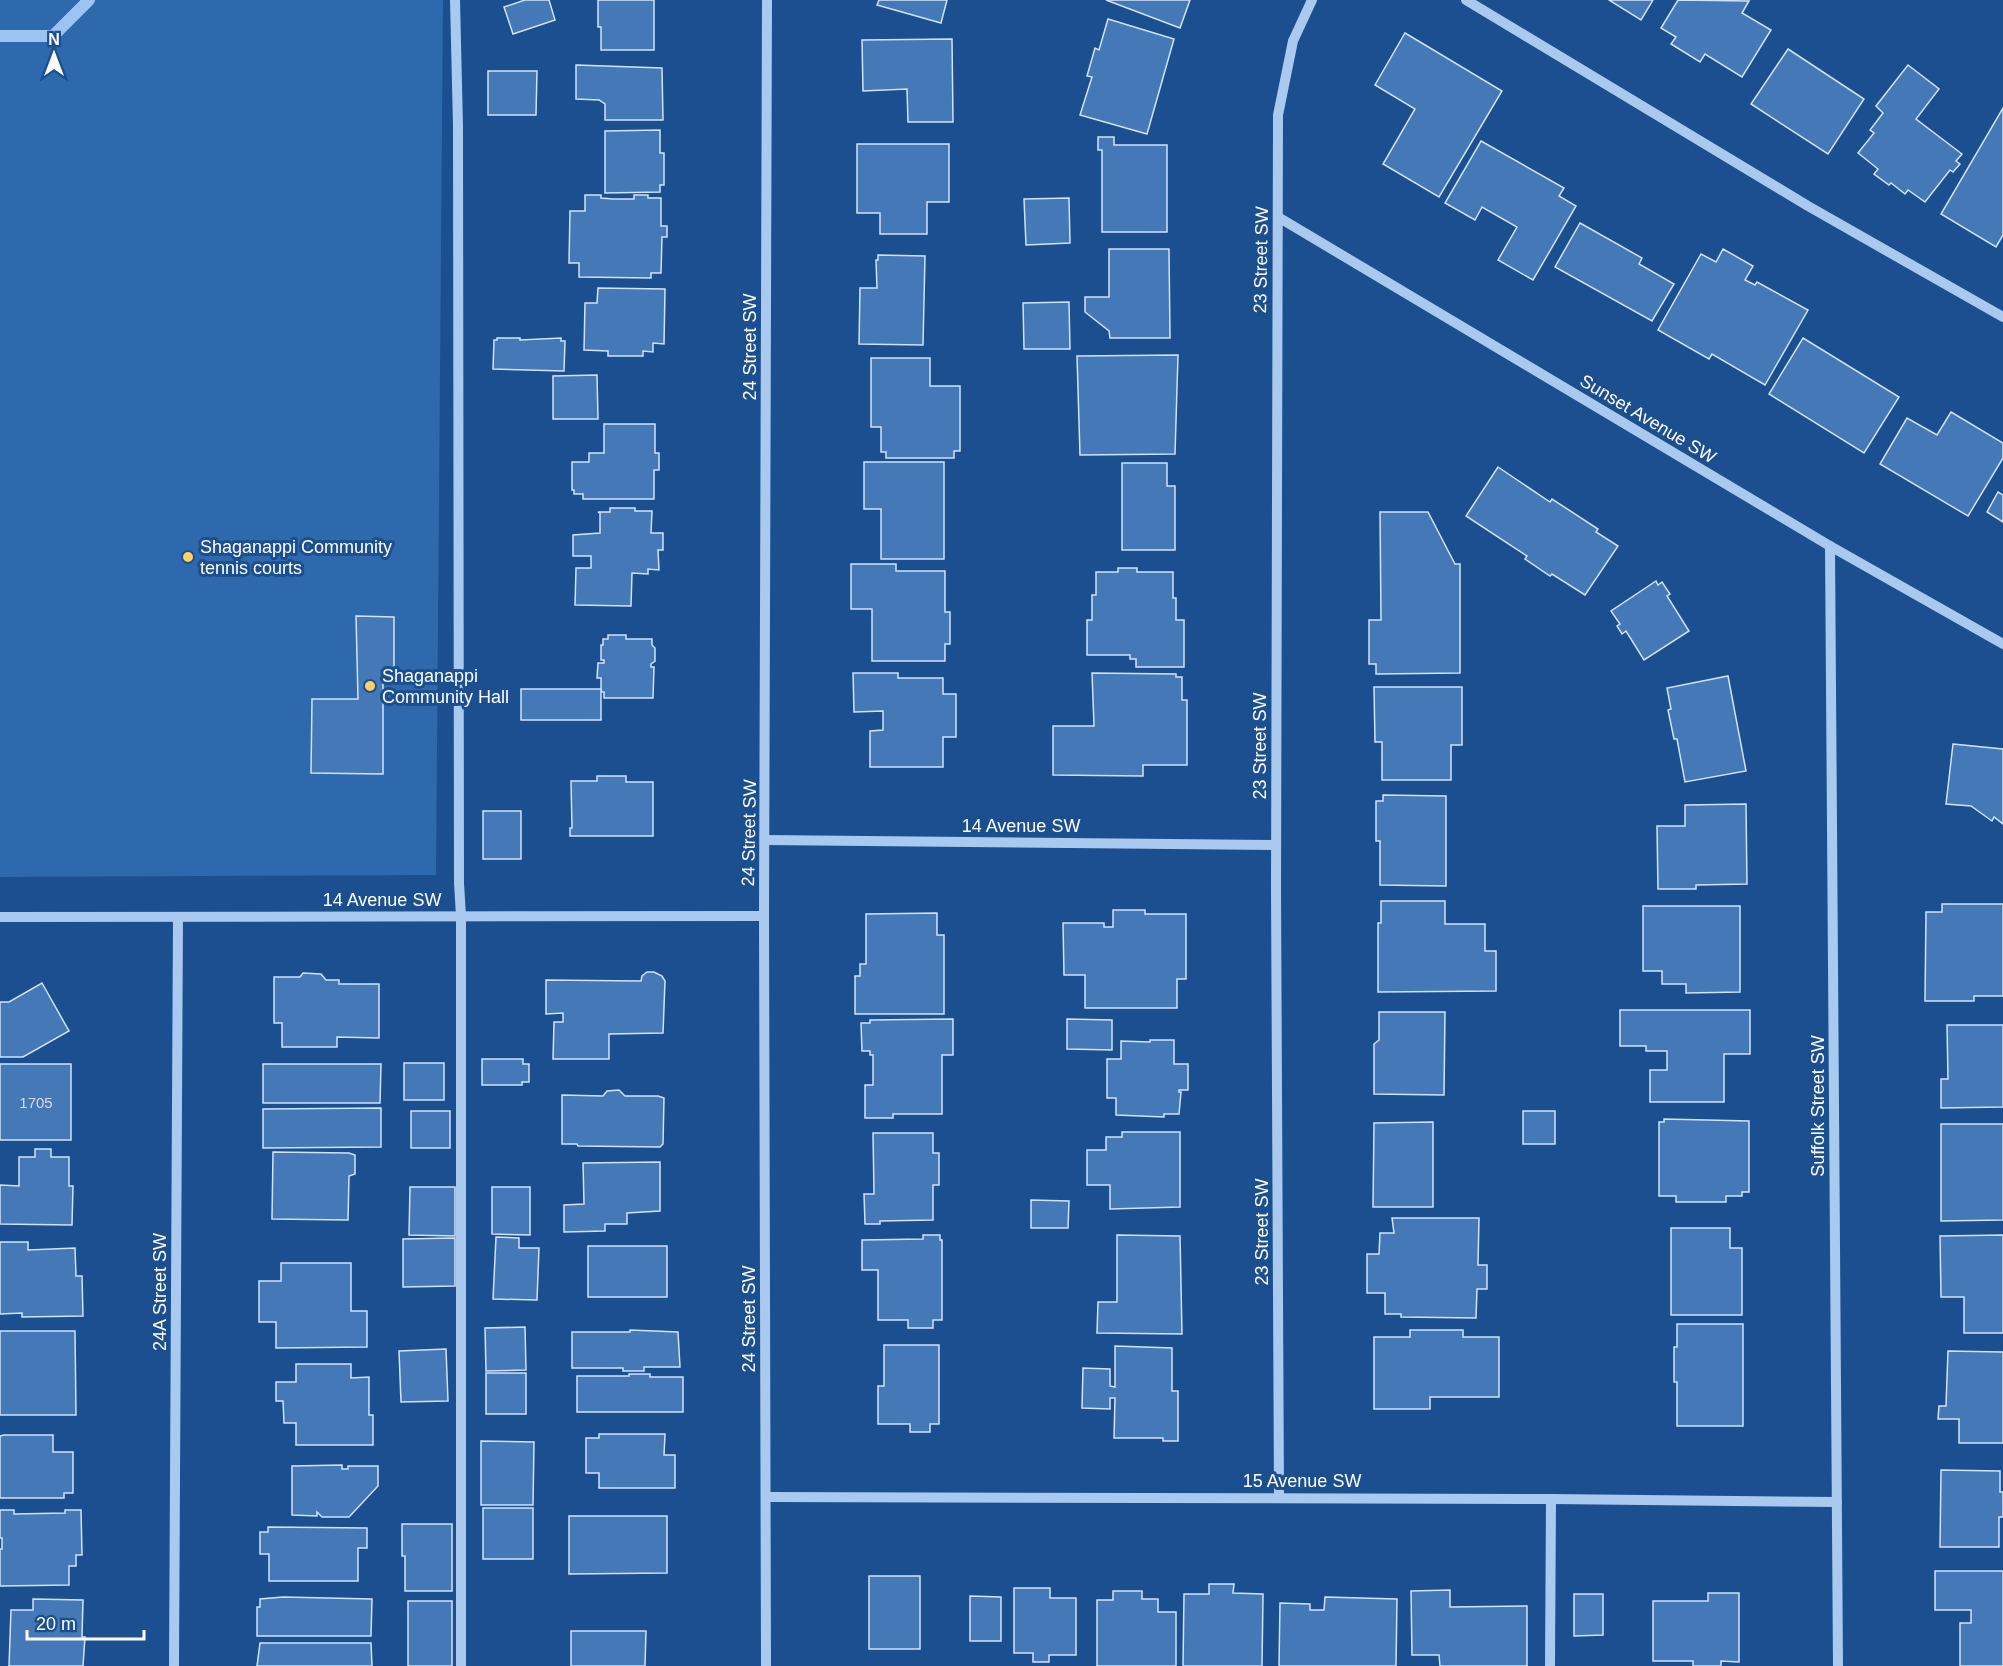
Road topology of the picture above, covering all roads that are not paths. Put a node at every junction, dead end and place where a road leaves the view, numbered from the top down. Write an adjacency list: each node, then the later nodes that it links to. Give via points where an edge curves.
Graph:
1 (455, 0): 11 (street)
2 (767, 0): 9 (street, 24 Street SW)
3 (1312, 0): 5 (street, 23 Street SW, via 1293,40 1278,115)
4 (1466, 0): 6 (street, via 1808,206)
5 (1278, 217): 7 (street, Sunset Avenue SW); 10 (street, 23 Street SW)
6 (2003, 317)
7 (1830, 546): 8 (street, Sunset Avenue SW); 18 (street, Suffolk Street SW)
8 (2003, 644)
9 (765, 840): 10 (street, 14 Avenue SW); 12 (street, 24 Street SW)
10 (1276, 845): 16 (street, 23 Street SW)
11 (461, 916): 12 (street, 14 Avenue SW); 14 (street, 14 Avenue SW); 20 (street)
12 (764, 916): 15 (street, 24 Street SW)
13 (0, 917): 14 (street, 14 Avenue SW)
14 (178, 917): 19 (street, 24A Street SW)
15 (766, 1497): 16 (street, 15 Avenue SW); 21 (street, 24 Street SW)
16 (1279, 1498): 17 (street, 15 Avenue SW)
17 (1551, 1499): 18 (street, 15 Avenue SW); 22 (street)
18 (1837, 1502): 23 (street, Suffolk Street SW)
19 (174, 1666)
20 (461, 1666)
21 (766, 1666)
22 (1550, 1666)
23 (1838, 1666)

